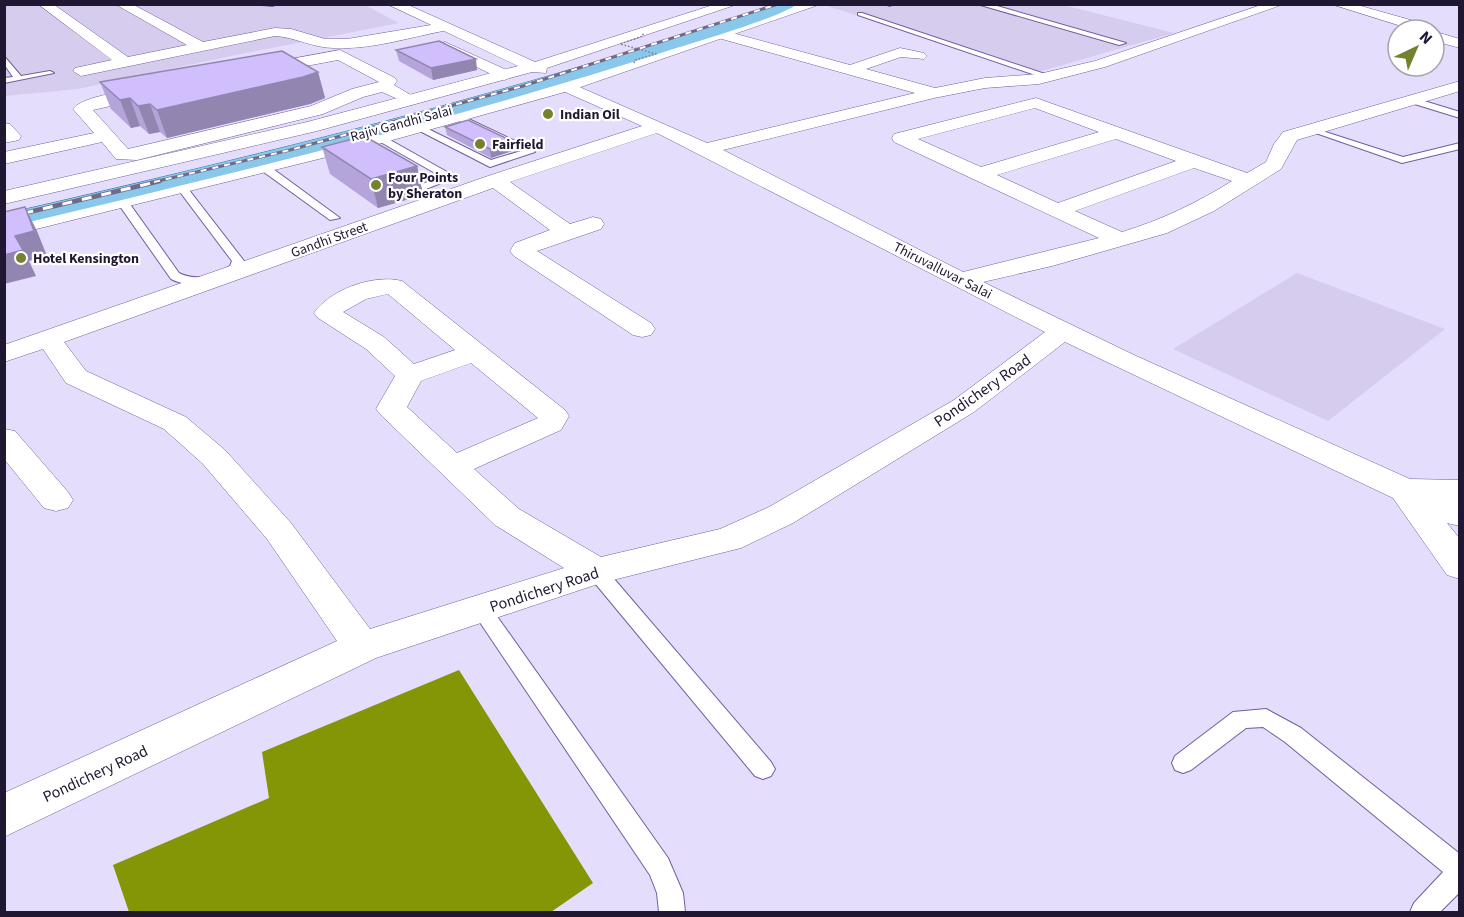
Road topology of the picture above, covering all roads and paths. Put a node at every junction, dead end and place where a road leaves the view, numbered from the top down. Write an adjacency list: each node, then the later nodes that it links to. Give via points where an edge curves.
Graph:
1 (44, 4): 28 (street)
2 (121, 4): 25 (street)
3 (253, 4): 4 (lane)
4 (273, 4)
5 (393, 4): 20 (street)
6 (410, 4): 32 (street)
7 (732, 4): 21 (street)
8 (757, 4): 32 (main road, Rajiv Gandhi Salai)
9 (791, 4): 22 (main road, Rajiv Gandhi Salai)
10 (815, 4): 22 (street)
11 (980, 4): 24 (lane)
12 (1010, 4): 16 (lane)
13 (1278, 4): 36 (street)
14 (1323, 4): 19 (street)
15 (1337, 4): 18 (street)
16 (1032, 10)
17 (860, 14): 36 (lane)
18 (1386, 18)
19 (1386, 22)
20 (443, 27): 23 (street); 25 (street, via 348,43 330,44 287,32)
21 (643, 33): 29 (path, bridge, via 620,44 656,54); 32 (street)
22 (716, 33): 29 (street); 30 (street); 32 (main road, Rajiv Gandhi Salai)
23 (471, 40): 32 (street); 35 (street, via 445,46)
24 (1122, 43)
25 (201, 47): 28 (street)
26 (919, 56): 30 (street, via 900,52)
27 (4, 58): 37 (lane)
28 (125, 62): 31 (street)
29 (634, 63): 32 (street)
30 (850, 70): 43 (street)
31 (81, 71)
32 (549, 72): 35 (street); 49 (street); 51 (street, Thiruvalluvar Salai); 71 (main road, Rajiv Gandhi Salai, via 284,142); 74 (main road, Rajiv Gandhi Salai, via 298,152)
33 (50, 73): 37 (lane)
34 (240, 74): 40 (street, via 340,55 389,81)
35 (505, 75): 44 (street)
36 (1050, 77): 43 (street)
37 (20, 79): 38 (lane)
38 (4, 81)
39 (1460, 86): 45 (street)
40 (384, 87): 42 (street); 44 (street)
41 (162, 90): 48 (street, via 85,106 82,109)
42 (364, 92): 46 (street); 57 (street, via 317,110 137,154 123,155)
43 (934, 93): 60 (street)
44 (411, 100): 46 (street)
45 (1411, 100): 47 (lane); 52 (street)
46 (391, 106): 69 (street)
47 (1460, 115)
48 (91, 119): 50 (street); 57 (street)
49 (464, 120): 54 (street); 54 (lane, via 530,152 490,164)
50 (69, 124)
51 (656, 127): 60 (street, Thiruvalluvar Salai); 66 (street, Gandhi Street)
52 (1312, 129): 59 (lane, via 1402,160); 67 (street, via 1290,136 1274,165)
53 (35, 131): 56 (street)
54 (424, 131): 58 (street)
55 (1116, 133): 62 (street); 65 (street); 65 (street, via 1036,103 901,138)
56 (7, 134)
57 (106, 136): 61 (street)
58 (380, 138): 63 (street, via 360,150); 64 (lane, via 451,177 421,188)
59 (1460, 146)
60 (704, 149): 79 (street, Thiruvalluvar Salai, via 770,179)
61 (4, 158)
62 (1194, 161): 67 (street); 72 (street)
63 (265, 168): 68 (street); 73 (lane)
64 (394, 171)
65 (980, 174): 72 (street)
66 (495, 180): 77 (street); 82 (street, Gandhi Street)
67 (1250, 181): 78 (street, via 1159,228)
68 (182, 188): 70 (street); 70 (lane, via 238,261 231,270 196,282 182,281)
69 (4, 198)
70 (123, 202): 76 (street)
71 (4, 208)
72 (1060, 210): 78 (street)
73 (334, 218)
74 (4, 221)
75 (593, 224): 77 (street)
76 (4, 230)
77 (567, 232): 80 (street, via 522,251)
78 (1119, 239): 79 (street)
79 (959, 280): 81 (street, Thiruvalluvar Salai)
80 (642, 329)
81 (1063, 331): 88 (street, Thiruvalluvar Salai); 93 (street, Pondichery Road, via 964,406 781,515 729,539)
82 (50, 339): 84 (street, Gandhi Street); 95 (street, via 76,377 175,423 214,458 279,531)
83 (476, 352): 85 (street); 85 (street, via 393,286 379,287 333,306 327,314 375,343); 87 (street, via 554,416 550,424)
84 (4, 354)
85 (410, 375): 87 (street, via 391,409)
86 (4, 438): 90 (street)
87 (452, 467): 93 (street, via 507,517)
88 (1405, 490): 89 (street); 91 (street, Thiruvalluvar Salai); 92 (street)
89 (1460, 491)
90 (56, 500)
91 (1460, 515)
92 (1460, 566)
93 (596, 571): 94 (street, Pondichery Road); 97 (lane)
94 (482, 610): 95 (street, Pondichery Road); 100 (lane, via 659,867 670,893)
95 (362, 647): 98 (street, Pondichery Road)
96 (1183, 763): 99 (lane, via 1241,719 1266,718 1293,735)
97 (764, 769)
98 (4, 816)
99 (1460, 871): 101 (lane)
100 (672, 912)
101 (1423, 912)

